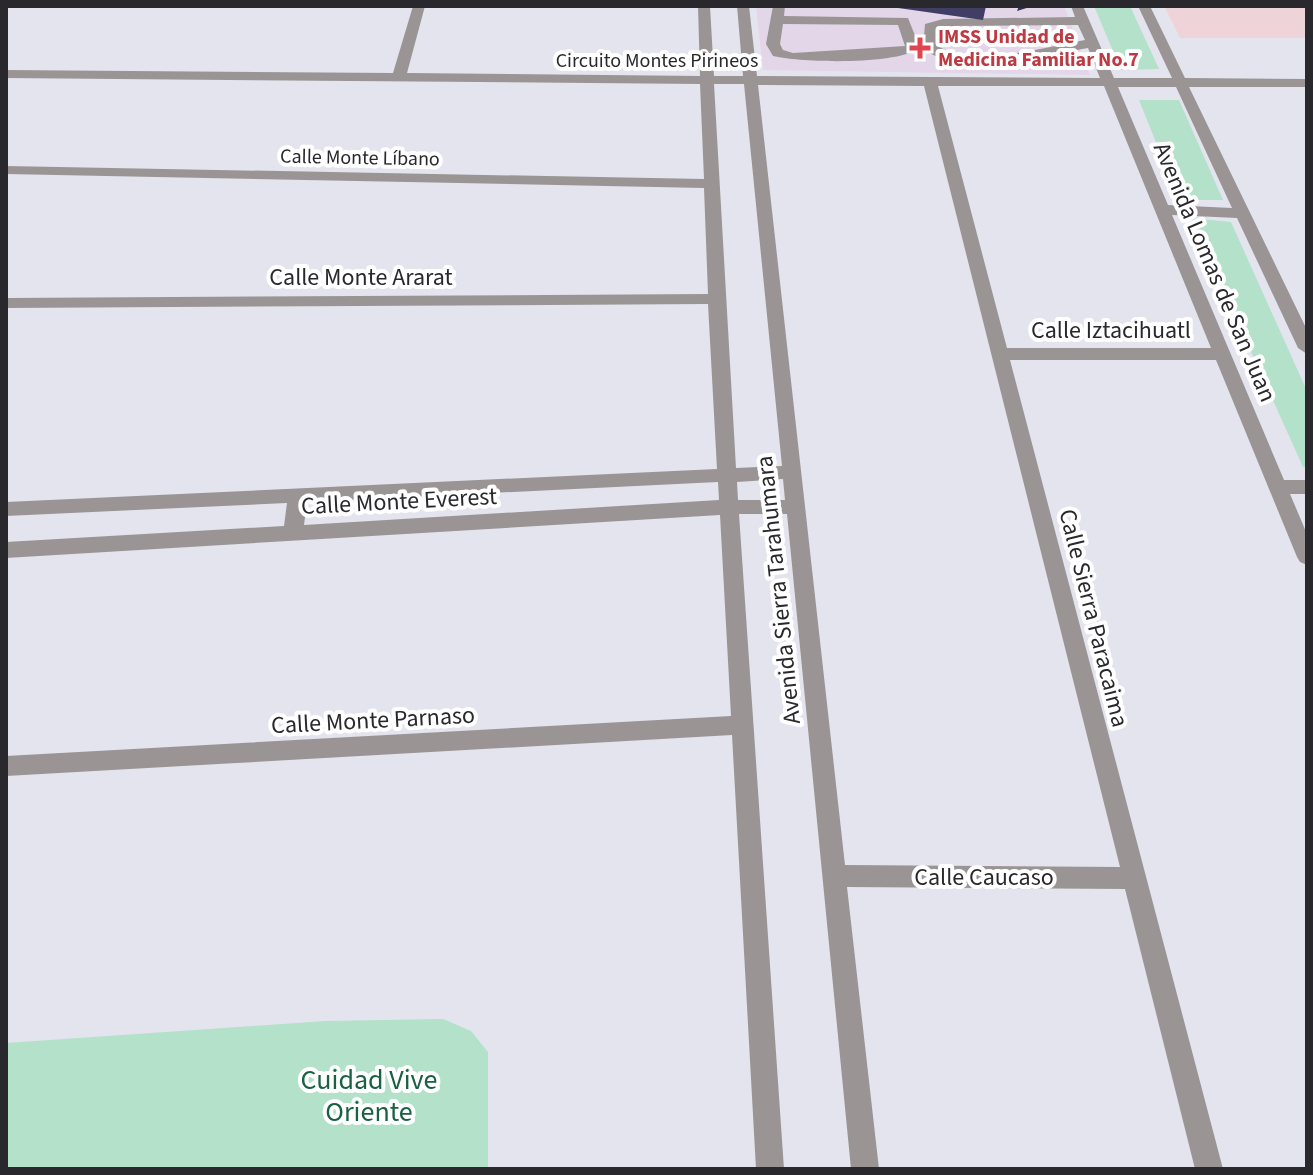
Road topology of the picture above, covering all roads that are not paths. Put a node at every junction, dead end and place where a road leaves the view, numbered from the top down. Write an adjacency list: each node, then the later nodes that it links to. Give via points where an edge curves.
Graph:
1 (419, 6): 9 (street)
2 (704, 6): 12 (street, Avenida Sierra Tarahumara)
3 (743, 6): 11 (street, Avenida Sierra Tarahumara)
4 (1144, 6): 14 (street, Avenida Lomas de San Juan)
5 (779, 13): 5 (street, via 774,48 793,57 913,48 903,21)
6 (1080, 14): 7 (street, Avenida Lomas de San Juan); 7 (street, via 948,22 930,27 930,48 962,58)
7 (1093, 43): 13 (street, Avenida Lomas de San Juan)
8 (6, 74): 9 (street, Circuito Montes Pirineos)
9 (399, 77): 12 (street, Circuito Montes Pirineos)
10 (929, 79): 11 (street, Circuito Montes Pirineos); 13 (street, Circuito Montes Pirineos); 23 (street, Calle Sierra Paracaima)
11 (751, 80): 12 (street, Circuito Montes Pirineos); 25 (street, Avenida Sierra Tarahumara)
12 (710, 82): 17 (street, Avenida Sierra Tarahumara)
13 (1110, 82): 14 (street, Circuito Montes Pirineos); 18 (street, Avenida Lomas de San Juan)
14 (1180, 83): 15 (street, Circuito Montes Pirineos); 19 (street, Avenida Lomas de San Juan)
15 (1307, 83)
16 (6, 170): 17 (street, Calle Monte Líbano)
17 (714, 184): 20 (street, Avenida Sierra Tarahumara)
18 (1163, 210): 19 (street); 24 (street, Avenida Lomas de San Juan)
19 (1244, 213): 22 (street, Avenida Lomas de San Juan)
20 (716, 299): 21 (street, Calle Monte Ararat); 26 (street, Avenida Sierra Tarahumara)
21 (6, 303)
22 (1307, 348)
23 (999, 354): 24 (street, Calle Iztacihuatl); 39 (street, Calle Sierra Paracaima)
24 (1223, 354): 27 (street, Avenida Lomas de San Juan)
25 (792, 472): 26 (street, Calle Monte Everest); 31 (street, Avenida Sierra Tarahumara)
26 (727, 473): 29 (street, Calle Monte Everest); 30 (street, Avenida Sierra Tarahumara)
27 (1278, 487): 28 (street); 35 (street, Avenida Lomas de San Juan)
28 (1307, 487)
29 (298, 495): 32 (street, Calle Monte Everest); 33 (street)
30 (730, 507): 31 (street, Calle Monte Everest); 33 (street, Calle Monte Everest); 36 (street, Avenida Sierra Tarahumara)
31 (796, 507): 38 (street, Avenida Sierra Tarahumara)
32 (6, 509)
33 (293, 533): 34 (street, Calle Monte Everest)
34 (6, 550)
35 (1307, 557)
36 (743, 725): 37 (street, Calle Monte Parnaso); 40 (street, Avenida Sierra Tarahumara)
37 (6, 766)
38 (835, 876): 39 (street, Calle Caucaso); 41 (street, Avenida Sierra Tarahumara)
39 (1134, 878): 42 (street, Calle Sierra Paracaima)
40 (770, 1169)
41 (865, 1169)
42 (1209, 1169)

